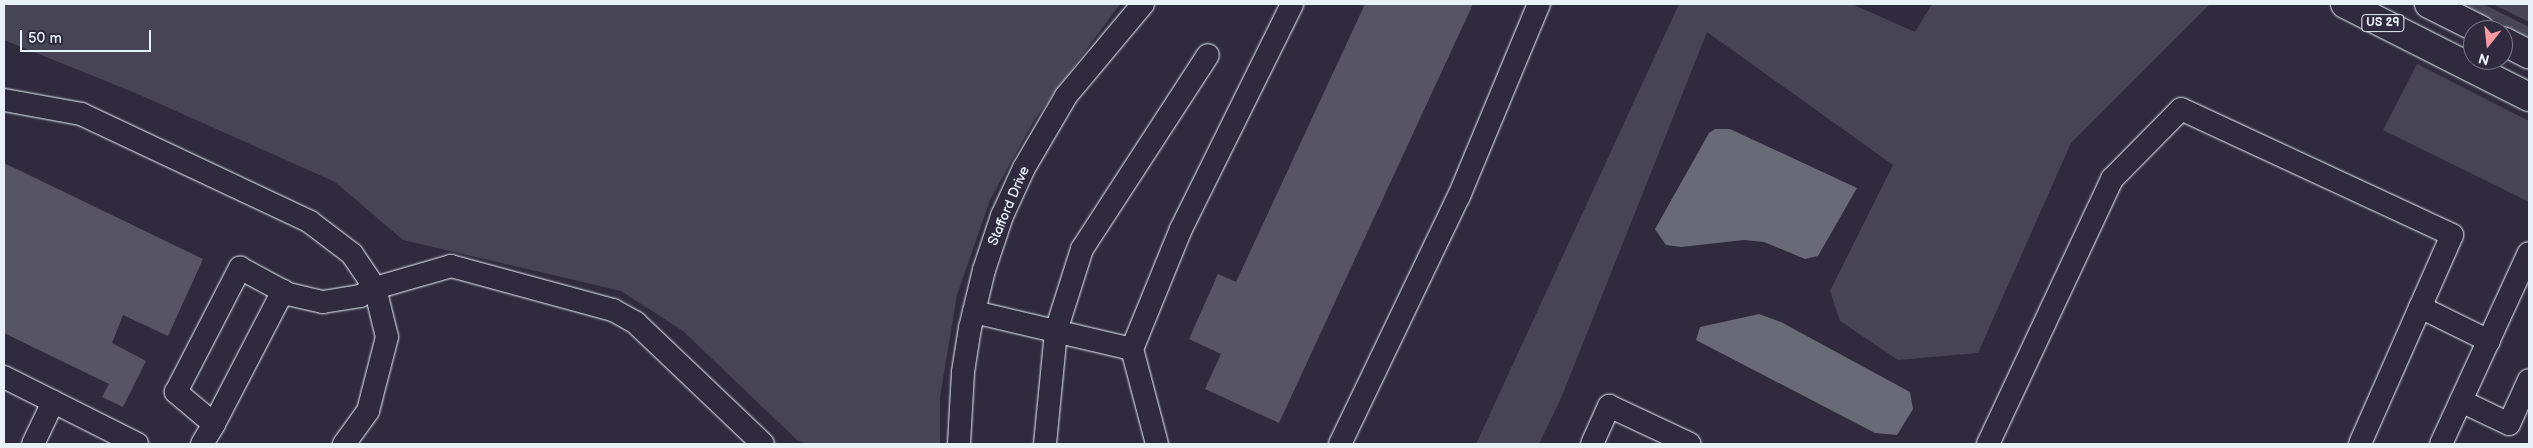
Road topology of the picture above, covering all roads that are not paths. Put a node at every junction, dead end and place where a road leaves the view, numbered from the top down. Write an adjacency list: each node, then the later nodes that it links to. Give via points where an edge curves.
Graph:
1 (1143, 4): 16 (street, Stafford Drive, via 1066,96 1024,168 999,225)
2 (1292, 4): 19 (street, via 1181,229)
3 (1539, 4): 33 (street, via 1459,196)
4 (2345, 4): 10 (main road, US 29)
5 (2429, 4): 6 (main road)
6 (2463, 21)
7 (2513, 46): 8 (main road)
8 (2529, 54)
9 (1208, 56): 17 (street, via 1082,249)
10 (2529, 97)
11 (4, 100): 13 (street, via 81,114 310,222 352,254)
12 (2529, 253): 18 (street)
13 (375, 288): 14 (street, via 360,296 323,302); 25 (street, via 387,338 368,411); 29 (street, via 451,266 613,310 636,323)
14 (283, 291): 24 (street); 24 (street, via 240,268 176,392)
15 (2420, 307): 18 (street); 36 (street, via 2452,235 2181,110 2112,179); 37 (street)
16 (974, 312): 17 (street); 30 (street, Stafford Drive, via 963,372)
17 (1056, 331): 19 (street); 31 (street)
18 (2489, 341): 23 (street)
19 (1132, 349): 32 (street)
20 (4, 377): 22 (street)
21 (2529, 380): 23 (street, via 2509,424)
22 (54, 402): 26 (street); 27 (street)
23 (2461, 402): 38 (street)
24 (214, 424): 28 (street)
25 (347, 443)
26 (33, 444)
27 (137, 444)
28 (202, 444)
29 (763, 444)
30 (959, 444)
31 (1045, 444)
32 (1156, 444)
33 (1340, 444)
34 (1592, 444): 35 (street, via 1609,406)
35 (1690, 444)
36 (1988, 444)
37 (2360, 444)
38 (2441, 444)

